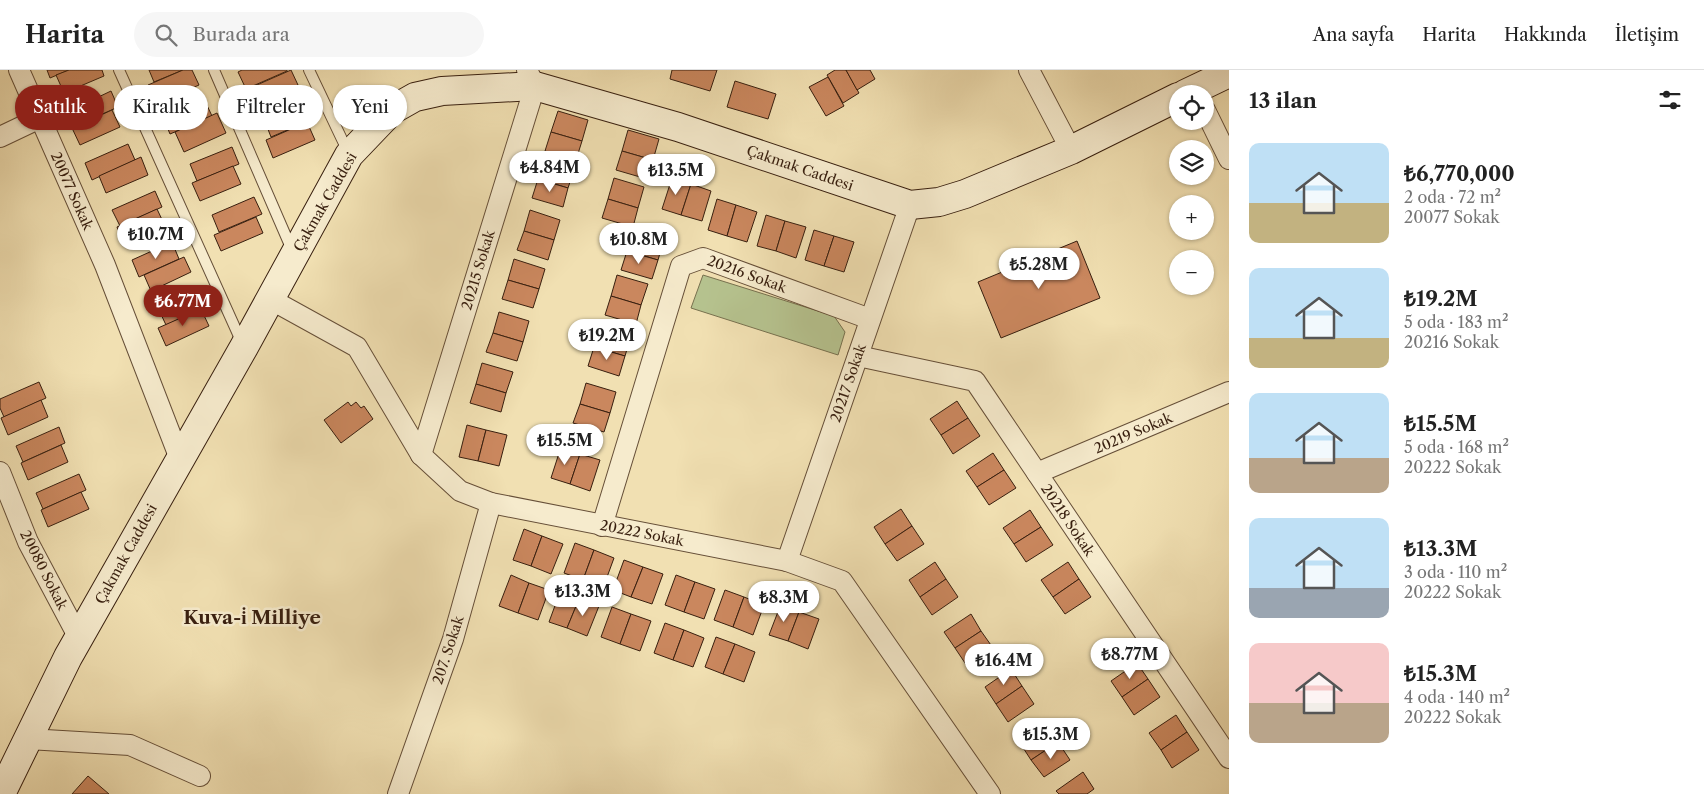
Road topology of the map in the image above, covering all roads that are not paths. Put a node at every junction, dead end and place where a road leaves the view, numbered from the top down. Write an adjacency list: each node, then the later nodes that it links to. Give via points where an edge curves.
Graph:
1 (20, 70): 8 (street, 20077 Sokak)
2 (119, 70): 22 (lane)
3 (214, 70): 19 (lane)
4 (308, 70): 16 (lane)
5 (1029, 70): 15 (street)
6 (1223, 73): 9 (main road, Çakmak Caddesi)
7 (531, 78): 16 (main road, Çakmak Caddesi, via 415,97 392,110); 18 (main road, Çakmak Caddesi); 25 (street, 20215 Sokak)
8 (26, 85)
9 (1208, 85)
10 (1169, 107): 15 (main road, Çakmak Caddesi)
11 (15, 129): 14 (street)
12 (45, 130): 26 (street, 20077 Sokak, via 104,266)
13 (1212, 130): 17 (street)
14 (0, 136)
15 (1071, 150): 18 (main road, Çakmak Caddesi, via 965,194 939,202)
16 (349, 154): 19 (main road, Çakmak Caddesi)
17 (1229, 159)
18 (910, 205): 21 (street, 20217 Sokak)
19 (294, 256): 20 (main road, Çakmak Caddesi)
20 (270, 299): 22 (main road, Çakmak Caddesi); 25 (street, 20222 Sokak, via 357,347)
21 (870, 319): 23 (street, 20217 Sokak); 30 (street, 20216 Sokak, via 703,258 682,266)
22 (244, 347): 26 (main road, Çakmak Caddesi)
23 (858, 356): 27 (street, 20218 Sokak, via 975,381); 31 (street, 20217 Sokak)
24 (1229, 392): 27 (street, 20219 Sokak)
25 (420, 455): 29 (street, 20222 Sokak, via 460,491)
26 (180, 459): 32 (main road, Çakmak Caddesi)
27 (1037, 473): 34 (street, 20218 Sokak)
28 (1, 477): 32 (street, 20080 Sokak, via 28,542)
29 (491, 503): 30 (street, 20222 Sokak); 37 (street, 207. Sokak, via 453,639)
30 (602, 526): 31 (street, 20222 Sokak)
31 (787, 561): 38 (street, 20222 Sokak, via 842,581)
32 (80, 638): 33 (main road, Çakmak Caddesi)
33 (28, 739): 35 (street, via 130,745); 36 (main road, Çakmak Caddesi)
34 (1229, 758)
35 (200, 776)
36 (1, 794)
37 (398, 794)
38 (990, 794)

